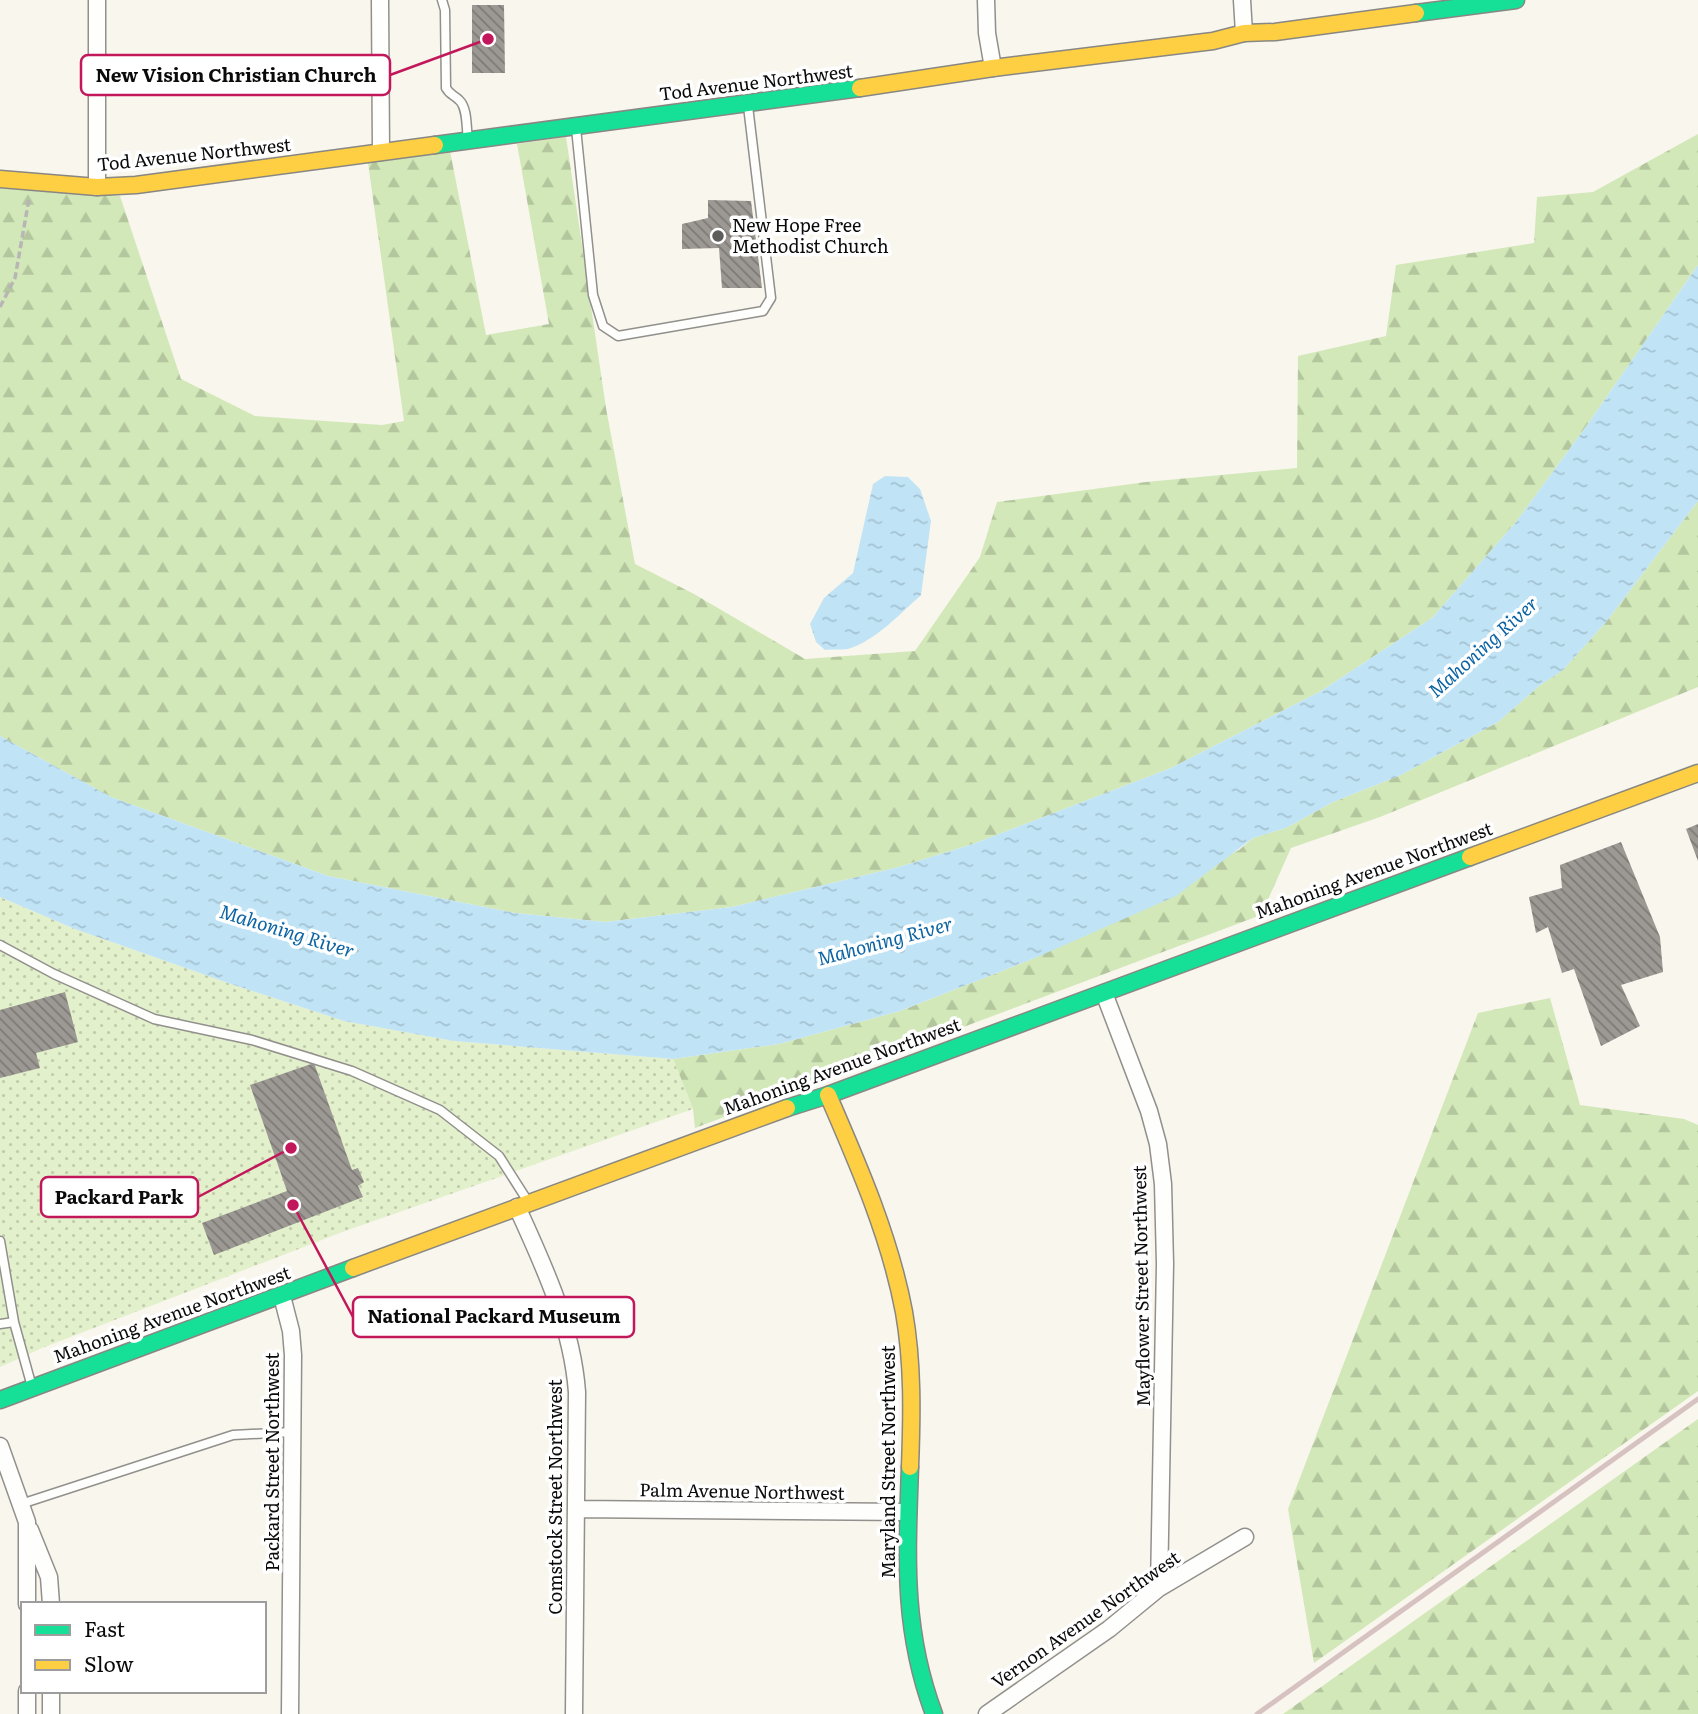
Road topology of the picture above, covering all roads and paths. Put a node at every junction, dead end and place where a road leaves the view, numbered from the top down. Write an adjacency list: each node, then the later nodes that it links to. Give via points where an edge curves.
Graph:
1 (97, 0): 15 (street)
2 (380, 0): 12 (street)
3 (443, 0): 11 (lane, via 446,88 464,108)
4 (986, 0): 8 (street)
5 (1242, 0): 7 (street)
6 (1516, 0): 7 (street, Tod Avenue Northwest)
7 (1244, 33): 8 (street, Tod Avenue Northwest, via 1213,41)
8 (993, 68): 9 (street, Tod Avenue Northwest)
9 (747, 103): 10 (street, Tod Avenue Northwest); 10 (lane, via 771,298 763,311 618,336 603,327 593,295)
10 (576, 126): 11 (street, Tod Avenue Northwest)
11 (468, 140): 12 (street, Tod Avenue Northwest)
12 (382, 152): 15 (street, Tod Avenue Northwest)
13 (0, 179): 14 (street, Tod Avenue Northwest)
14 (31, 181): 15 (street, Tod Avenue Northwest); 16 (path, via 15,278)
15 (97, 187)
16 (0, 307)
17 (1698, 773): 19 (street, Mahoning Avenue Northwest)
18 (0, 945): 21 (lane, via 153,1019 252,1040 352,1071 440,1110 499,1156)
19 (1104, 993): 20 (street, Mahoning Avenue Northwest); 35 (street, Mayflower Street Northwest, via 1149,1111 1161,1162 1165,1264)
20 (828, 1095): 21 (street, Mahoning Avenue Northwest); 32 (street, Maryland Street Northwest, via 891,1258 903,1306 911,1398)
21 (523, 1205): 23 (street, Mahoning Avenue Northwest); 31 (street, Comstock Street Northwest, via 571,1342 577,1392)
22 (0, 1241): 24 (lane)
23 (282, 1296): 26 (street, Mahoning Avenue Northwest); 28 (street, Packard Street Northwest, via 293,1355)
24 (13, 1322): 25 (lane); 26 (lane)
25 (0, 1324)
26 (32, 1388): 27 (street, Mahoning Avenue Northwest)
27 (0, 1400)
28 (293, 1432): 30 (lane, via 233,1435); 42 (street, Packard Street Northwest)
29 (0, 1446): 30 (street)
30 (21, 1504): 33 (street)
31 (576, 1509): 32 (street, Palm Avenue Northwest); 43 (street, Comstock Street Northwest)
32 (908, 1512): 44 (street, Maryland Street Northwest, via 912,1642)
33 (27, 1522): 36 (street); 37 (street, via 49,1577)
34 (1245, 1537): 35 (street, Vernon Avenue Northwest)
35 (1159, 1588): 45 (street, Vernon Avenue Northwest, via 1109,1629)
36 (27, 1602)
37 (51, 1602)
38 (27, 1693): 40 (street)
39 (51, 1693): 41 (street)
40 (27, 1714)
41 (51, 1714)
42 (290, 1714)
43 (574, 1714)
44 (934, 1714)
45 (987, 1714)

